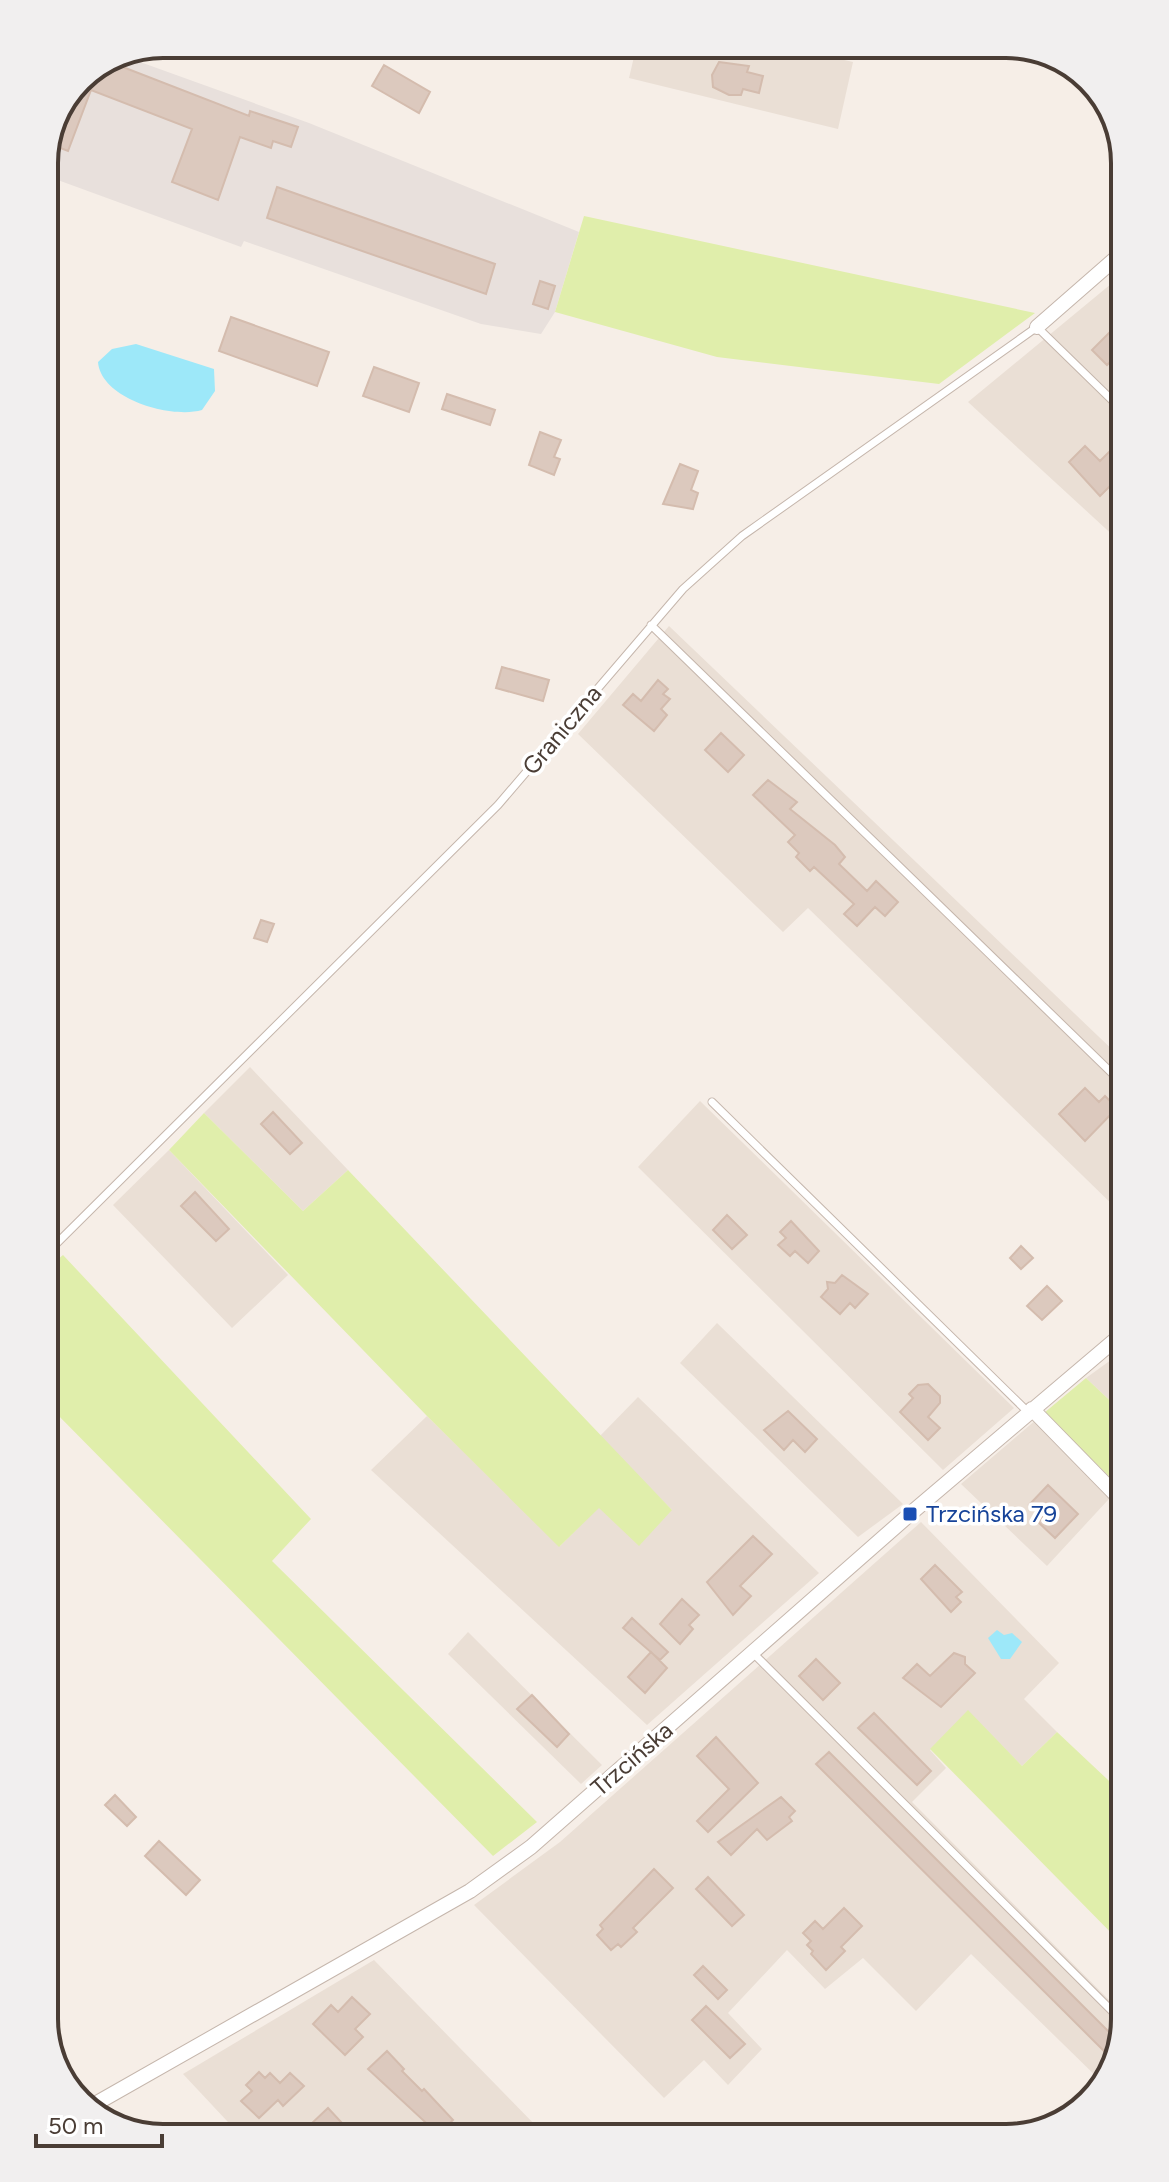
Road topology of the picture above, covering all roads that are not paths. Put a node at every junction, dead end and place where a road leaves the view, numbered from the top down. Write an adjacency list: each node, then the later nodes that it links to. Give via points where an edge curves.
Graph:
1 (1111, 262): 2 (street, Graniczna)
2 (1037, 327): 3 (lane); 4 (lane, Graniczna, via 742,536)
3 (1111, 399)
4 (651, 625): 5 (lane); 7 (lane, Graniczna, via 498,805)
5 (1111, 1072)
6 (712, 1102): 9 (lane)
7 (58, 1242)
8 (1111, 1343): 9 (street, Trzcińska)
9 (1030, 1411): 10 (street); 11 (street, Trzcińska)
10 (1111, 1490)
11 (753, 1653): 12 (lane); 13 (street, Trzcińska, via 531,1847 470,1891)
12 (1111, 2010)
13 (99, 2102)

